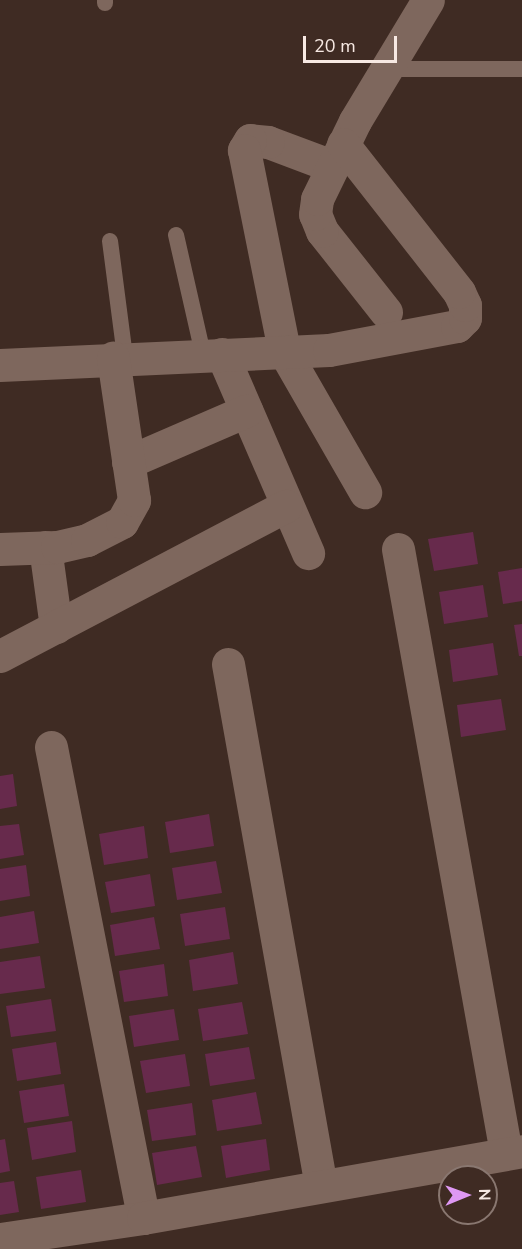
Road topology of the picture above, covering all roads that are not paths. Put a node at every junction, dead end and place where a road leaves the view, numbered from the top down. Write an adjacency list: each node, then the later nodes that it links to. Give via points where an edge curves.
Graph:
1 (428, 0): 2 (street)
2 (387, 69): 3 (lane); 4 (street)
3 (522, 69)
4 (338, 155): 7 (street, via 317,199 315,214 322,231); 8 (street, via 250,140 244,150); 8 (street, via 459,291 465,318 457,326 329,350)
5 (176, 235): 9 (lane)
6 (110, 241): 10 (lane)
7 (386, 312)
8 (284, 351): 9 (street); 14 (street)
9 (213, 354): 10 (street); 12 (street)
10 (119, 357): 11 (street); 13 (street)
11 (0, 365)
12 (246, 411): 13 (street); 15 (street)
13 (128, 462): 16 (street, via 134,500 122,522 87,540)
14 (365, 492)
15 (286, 506): 19 (street); 20 (street)
16 (45, 547): 17 (street); 20 (street)
17 (0, 549)
18 (398, 549): 24 (street)
19 (308, 553)
20 (56, 627): 21 (street)
21 (0, 656)
22 (228, 664): 25 (street)
23 (51, 747): 26 (street)
24 (514, 1152): 25 (street)
25 (321, 1186): 26 (street)
26 (143, 1218): 27 (street)
27 (0, 1239)

